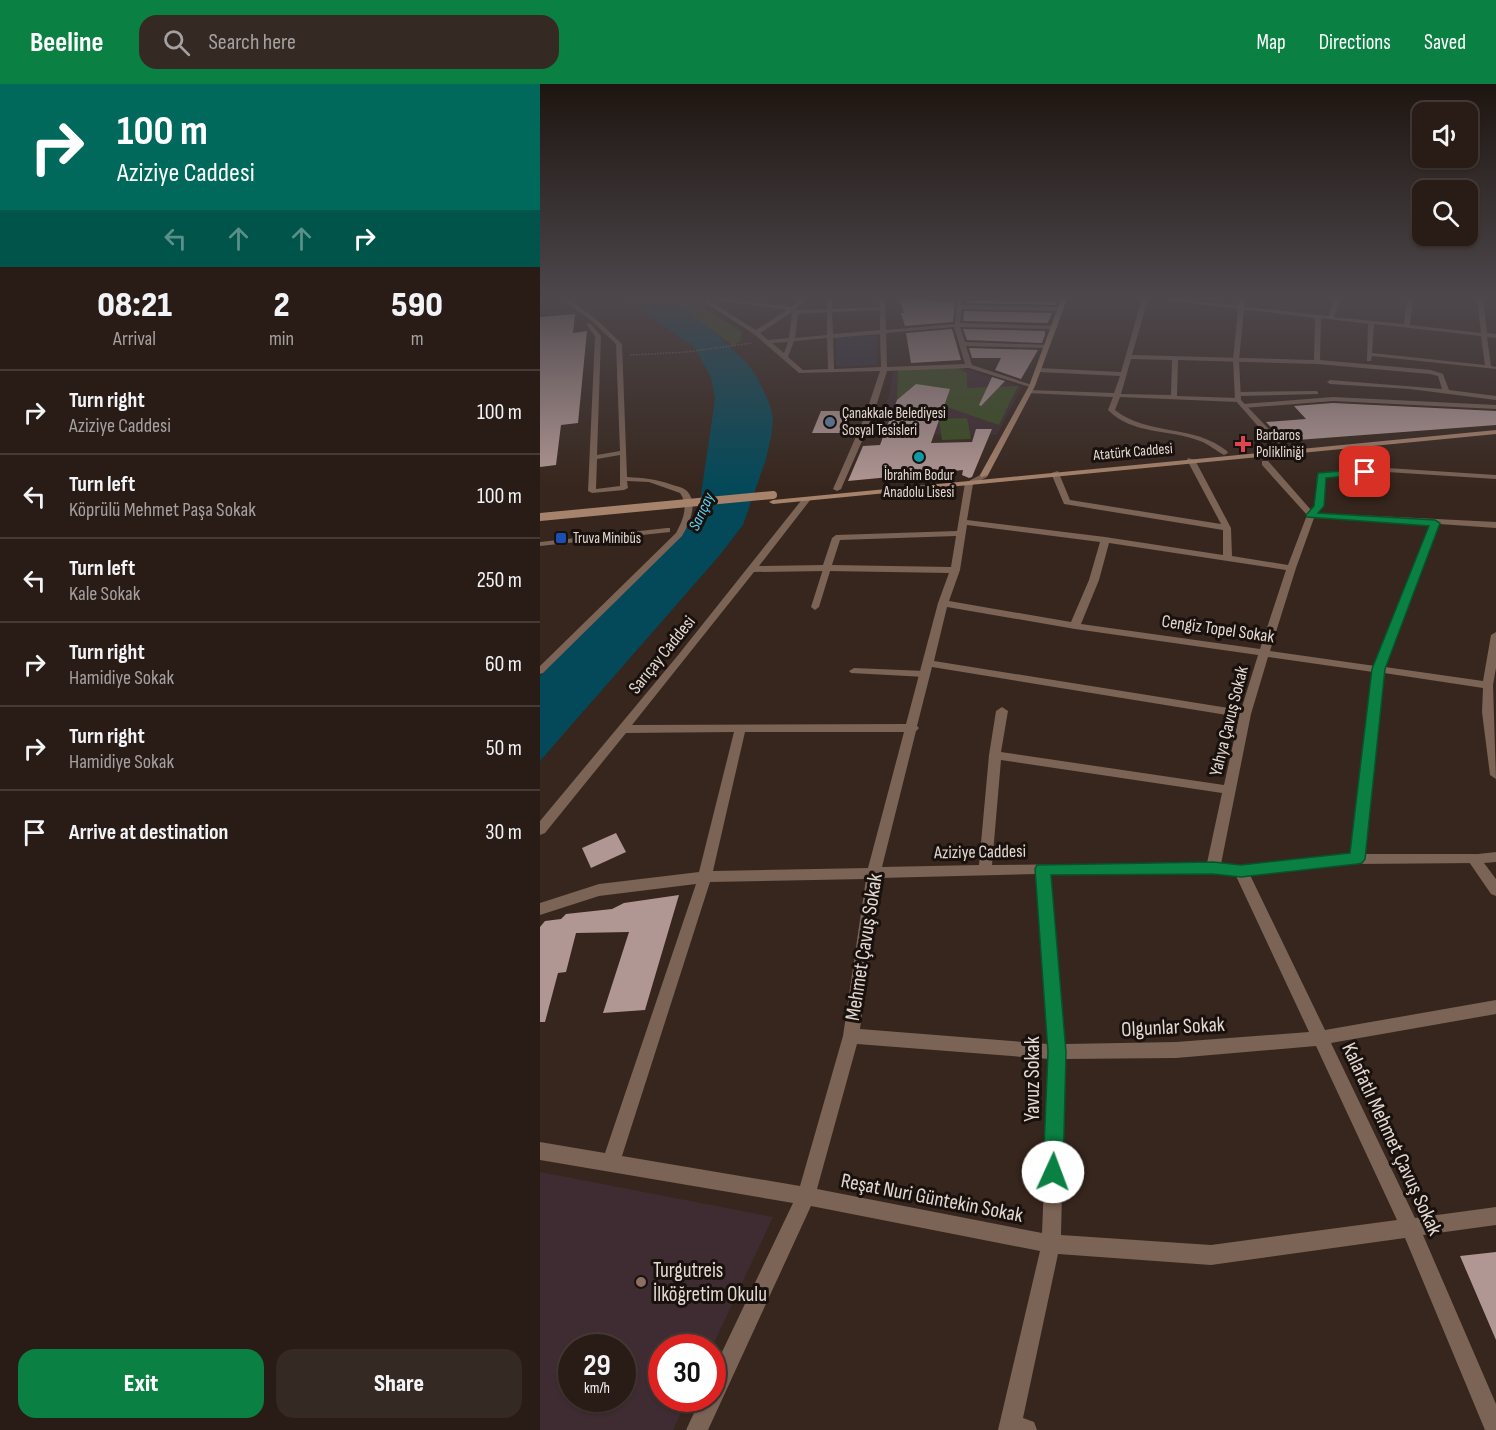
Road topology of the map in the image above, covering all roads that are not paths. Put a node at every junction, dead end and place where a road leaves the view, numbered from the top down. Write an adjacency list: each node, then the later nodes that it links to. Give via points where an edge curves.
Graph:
1 (597, 362): 37 (lane)
2 (618, 362): 35 (lane)
3 (790, 362): 21 (street, via 801,372)
4 (830, 362): 21 (street)
5 (884, 362): 19 (street)
6 (967, 362): 17 (street)
7 (1042, 362): 20 (main road)
8 (1126, 362): 22 (street)
9 (1175, 362): 28 (street)
10 (1236, 362): 30 (street)
11 (1309, 362): 12 (street)
12 (1317, 362): 15 (street)
13 (1369, 362): 16 (street)
14 (1438, 362): 18 (street)
15 (1327, 363): 16 (street); 23 (street)
16 (1369, 365): 25 (street, via 1438,374)
17 (969, 366): 19 (street); 24 (street)
18 (1492, 368)
19 (884, 369): 21 (street); 45 (street, via 869,416)
20 (1039, 370): 22 (street); 24 (main road)
21 (831, 371)
22 (1122, 374): 26 (street)
23 (1330, 382): 25 (street); 27 (street)
24 (1030, 389): 26 (street); 41 (main road)
25 (1446, 391): 29 (street)
26 (1117, 396): 28 (street); 36 (street, via 1111,410 1116,417 1212,443)
27 (1332, 396): 30 (street); 30 (street); 31 (street)
28 (1174, 398): 30 (street)
29 (1496, 398)
30 (1240, 400): 34 (street)
31 (1496, 407)
32 (1496, 426): 34 (main road, Atatürk Caddesi)
33 (1496, 432): 38 (main road, Atatürk Caddesi)
34 (1281, 447): 36 (main road, Atatürk Caddesi)
35 (623, 453): 37 (lane); 43 (lane)
36 (1224, 453): 41 (main road, Atatürk Caddesi)
37 (593, 457): 43 (lane, via 592,491 624,488)
38 (1191, 460): 40 (main road, Atatürk Caddesi); 54 (street)
39 (1265, 463): 48 (street)
40 (1055, 473): 44 (main road, Atatürk Caddesi); 54 (street, via 1067,502)
41 (984, 476): 44 (street); 45 (main road, Atatürk Caddesi)
42 (1496, 477): 48 (street, Yahya Çavuş Sokak, via 1387,470 1321,475 1319,506)
43 (624, 479): 70 (lane, via 651,480 683,491 689,500 688,520 679,534)
44 (969, 483): 47 (main road, Atatürk Caddesi); 53 (street, Mehmet Çavuş Sokak)
45 (837, 489): 46 (main road, Atatürk Caddesi)
46 (773, 498): 47 (main road, Atatürk Caddesi); 49 (main road, bridge); 51 (main road)
47 (807, 499): 61 (street, Sarıçay Caddesi)
48 (1311, 515): 50 (street); 60 (street, Yahya Çavuş Sokak)
49 (540, 517)
50 (1435, 523): 52 (street); 69 (street)
51 (540, 525)
52 (1496, 525)
53 (961, 528): 56 (street); 59 (street, via 836,538); 62 (street, Mehmet Çavuş Sokak)
54 (1227, 528): 58 (street)
55 (667, 531): 57 (lane)
56 (1105, 540): 58 (street); 65 (street)
57 (540, 544)
58 (1228, 558): 60 (street)
59 (827, 568): 61 (street); 62 (street); 64 (lane)
60 (1291, 568): 67 (street, Yahya Çavuş Sokak)
61 (751, 569): 77 (street, Sarıçay Caddesi)
62 (955, 570): 63 (street, Mehmet Çavuş Sokak)
63 (943, 603): 65 (street, Cengiz Topel Sokak); 68 (street, Mehmet Çavuş Sokak)
64 (815, 607)
65 (1075, 626): 67 (street, Cengiz Topel Sokak)
66 (1496, 635): 72 (street)
67 (1263, 652): 69 (street, Cengiz Topel Sokak); 75 (street, Yahya Çavuş Sokak)
68 (927, 669): 71 (lane); 75 (street); 76 (street, Mehmet Çavuş Sokak)
69 (1378, 669): 72 (street, Cengiz Topel Sokak); 84 (street)
70 (540, 671)
71 (854, 671)
72 (1488, 685): 74 (street)
73 (1002, 711): 79 (street)
74 (1492, 712): 80 (street)
75 (1245, 714): 81 (street, Yahya Çavuş Sokak)
76 (913, 728): 78 (street); 90 (street, Mehmet Çavuş Sokak)
77 (622, 729): 78 (street); 82 (street, Sarıçay Caddesi)
78 (740, 730): 92 (street)
79 (995, 755): 81 (street); 88 (street)
80 (1496, 775)
81 (1229, 789): 86 (street, Yahya Çavuş Sokak)
82 (540, 830)
83 (1496, 857): 85 (street, Aziziye Caddesi)
84 (1357, 859): 85 (street, Aziziye Caddesi); 89 (street, Aziziye Caddesi)
85 (1474, 859): 91 (street)
86 (1213, 868): 87 (street, Aziziye Caddesi); 89 (street, Aziziye Caddesi)
87 (1043, 869): 88 (street, Aziziye Caddesi); 98 (street, Yavuz Sokak)
88 (985, 870): 90 (street, Aziziye Caddesi)
89 (1241, 871): 97 (street, Kalafatlı Mehmet Çavuş Sokak)
90 (874, 872): 92 (street, Aziziye Caddesi); 96 (street, Mehmet Çavuş Sokak)
91 (1490, 873): 93 (street)
92 (705, 877): 94 (street, Aziziye Caddesi, via 599,890); 100 (street)
93 (1496, 890)
94 (540, 909)
95 (1496, 1007): 97 (street, Olgunlar Sokak)
96 (850, 1036): 98 (street, Olgunlar Sokak); 101 (street, Mehmet Çavuş Sokak)
97 (1320, 1038): 98 (street, Olgunlar Sokak, via 1176,1050); 103 (street, Kalafatlı Mehmet Çavuş Sokak)
98 (1057, 1052): 104 (street, Yavuz Sokak)
99 (540, 1151): 100 (street, Reşat Nuri Güntekin Sokak)
100 (611, 1162): 101 (street, Reşat Nuri Güntekin Sokak)
101 (806, 1196): 104 (street, Reşat Nuri Güntekin Sokak); 105 (street, Mehmet Çavuş Sokak)
102 (1496, 1216): 103 (street, Reşat Nuri Güntekin Sokak)
103 (1411, 1230): 104 (street, Reşat Nuri Güntekin Sokak, via 1211,1255); 109 (street, Kalafatlı Mehmet Çavuş Sokak)
104 (1051, 1244): 107 (street, Yavuz Sokak)
105 (726, 1367)
106 (705, 1412): 108 (street, Mehmet Çavuş Sokak)
107 (1015, 1428)
108 (697, 1430)
109 (1496, 1430)

